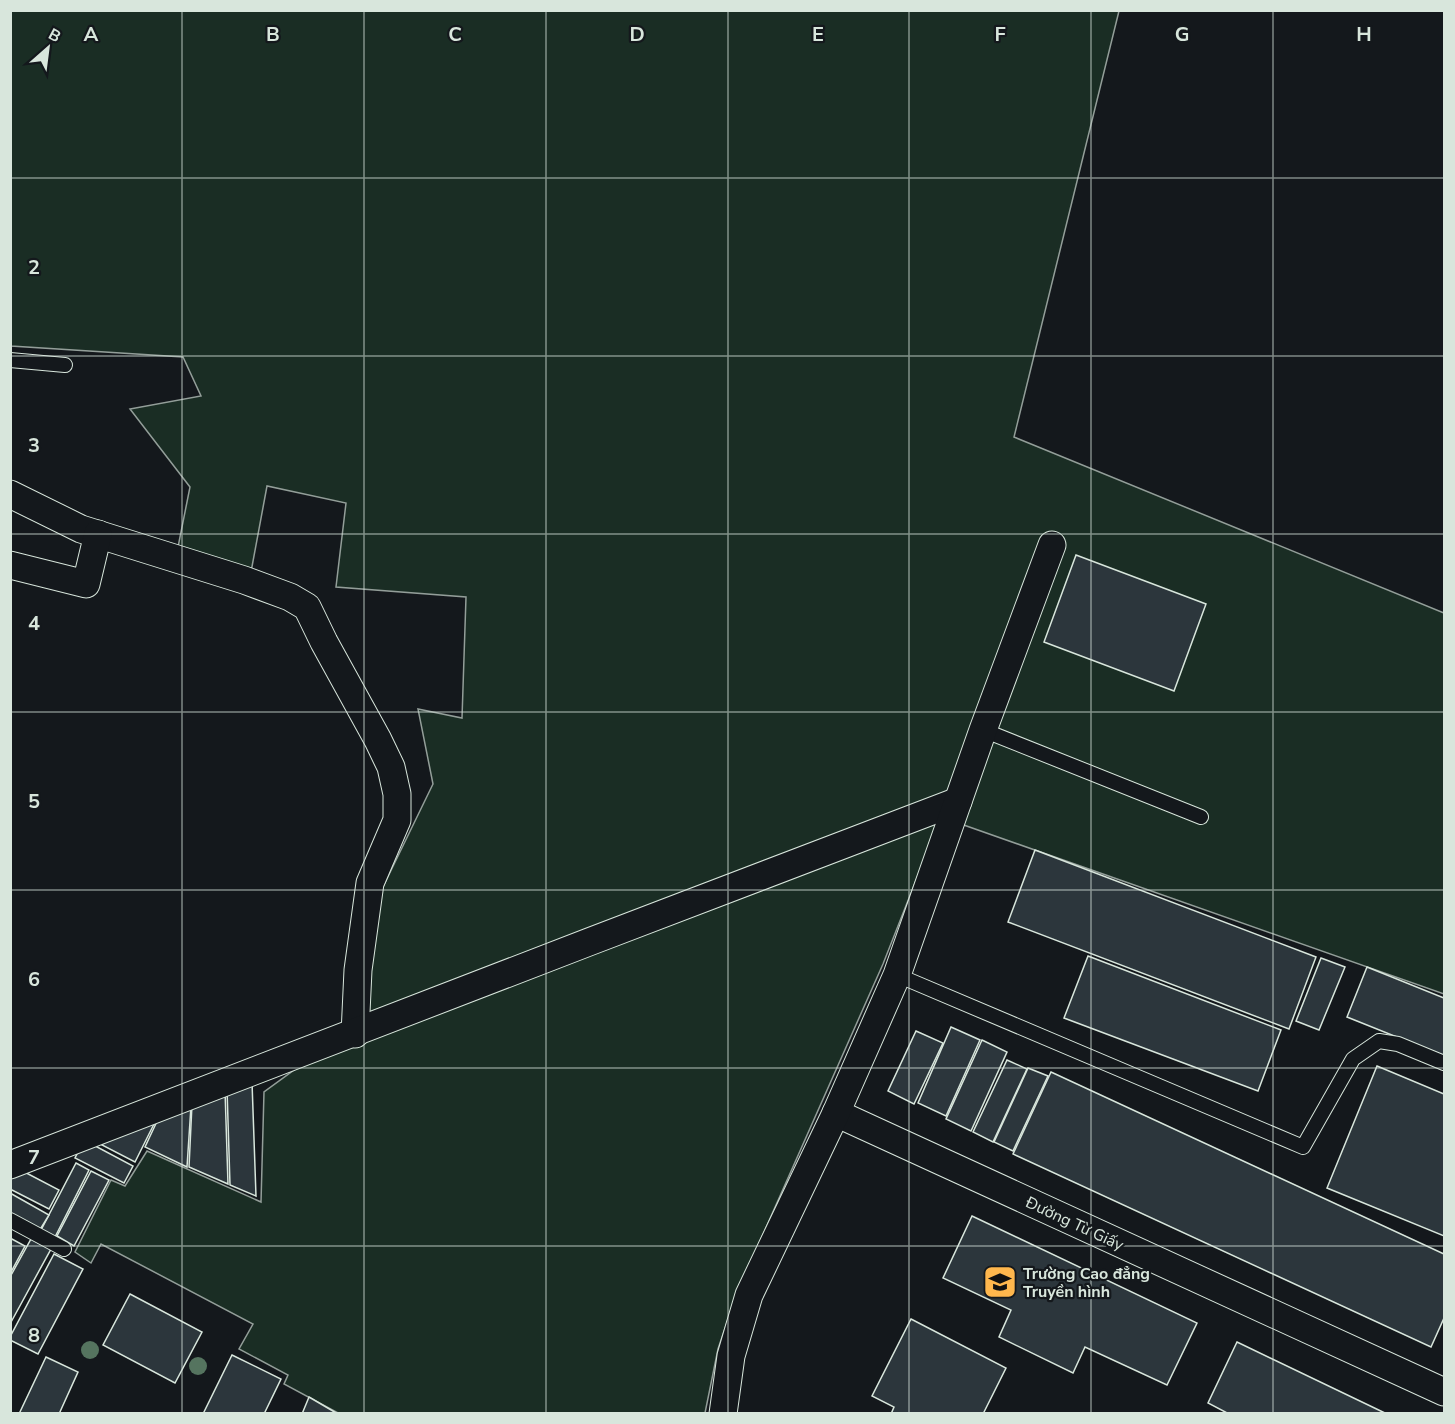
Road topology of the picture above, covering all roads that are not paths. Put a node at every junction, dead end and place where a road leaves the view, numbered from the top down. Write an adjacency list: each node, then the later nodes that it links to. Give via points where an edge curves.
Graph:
1 (10, 360): 2 (lane)
2 (65, 365)
3 (10, 494): 4 (street)
4 (98, 534): 6 (street, via 86,584); 11 (street, via 244,580 290,597 307,608 378,740 391,767 397,820 370,883 358,970)
5 (1052, 545): 7 (street)
6 (10, 565)
7 (983, 730): 8 (street); 9 (lane)
8 (958, 801): 10 (street); 11 (street)
9 (1201, 817)
10 (897, 975): 12 (lane, via 1303,1147 1353,1059 1373,1044 1398,1044); 13 (street)
11 (355, 1034): 14 (street)
12 (1444, 1063)
13 (836, 1113): 17 (street, Đường Từ Giấy); 18 (street, via 749,1295 731,1356)
14 (10, 1165)
15 (10, 1220): 16 (lane)
16 (64, 1249)
17 (1444, 1392)
18 (723, 1413)

